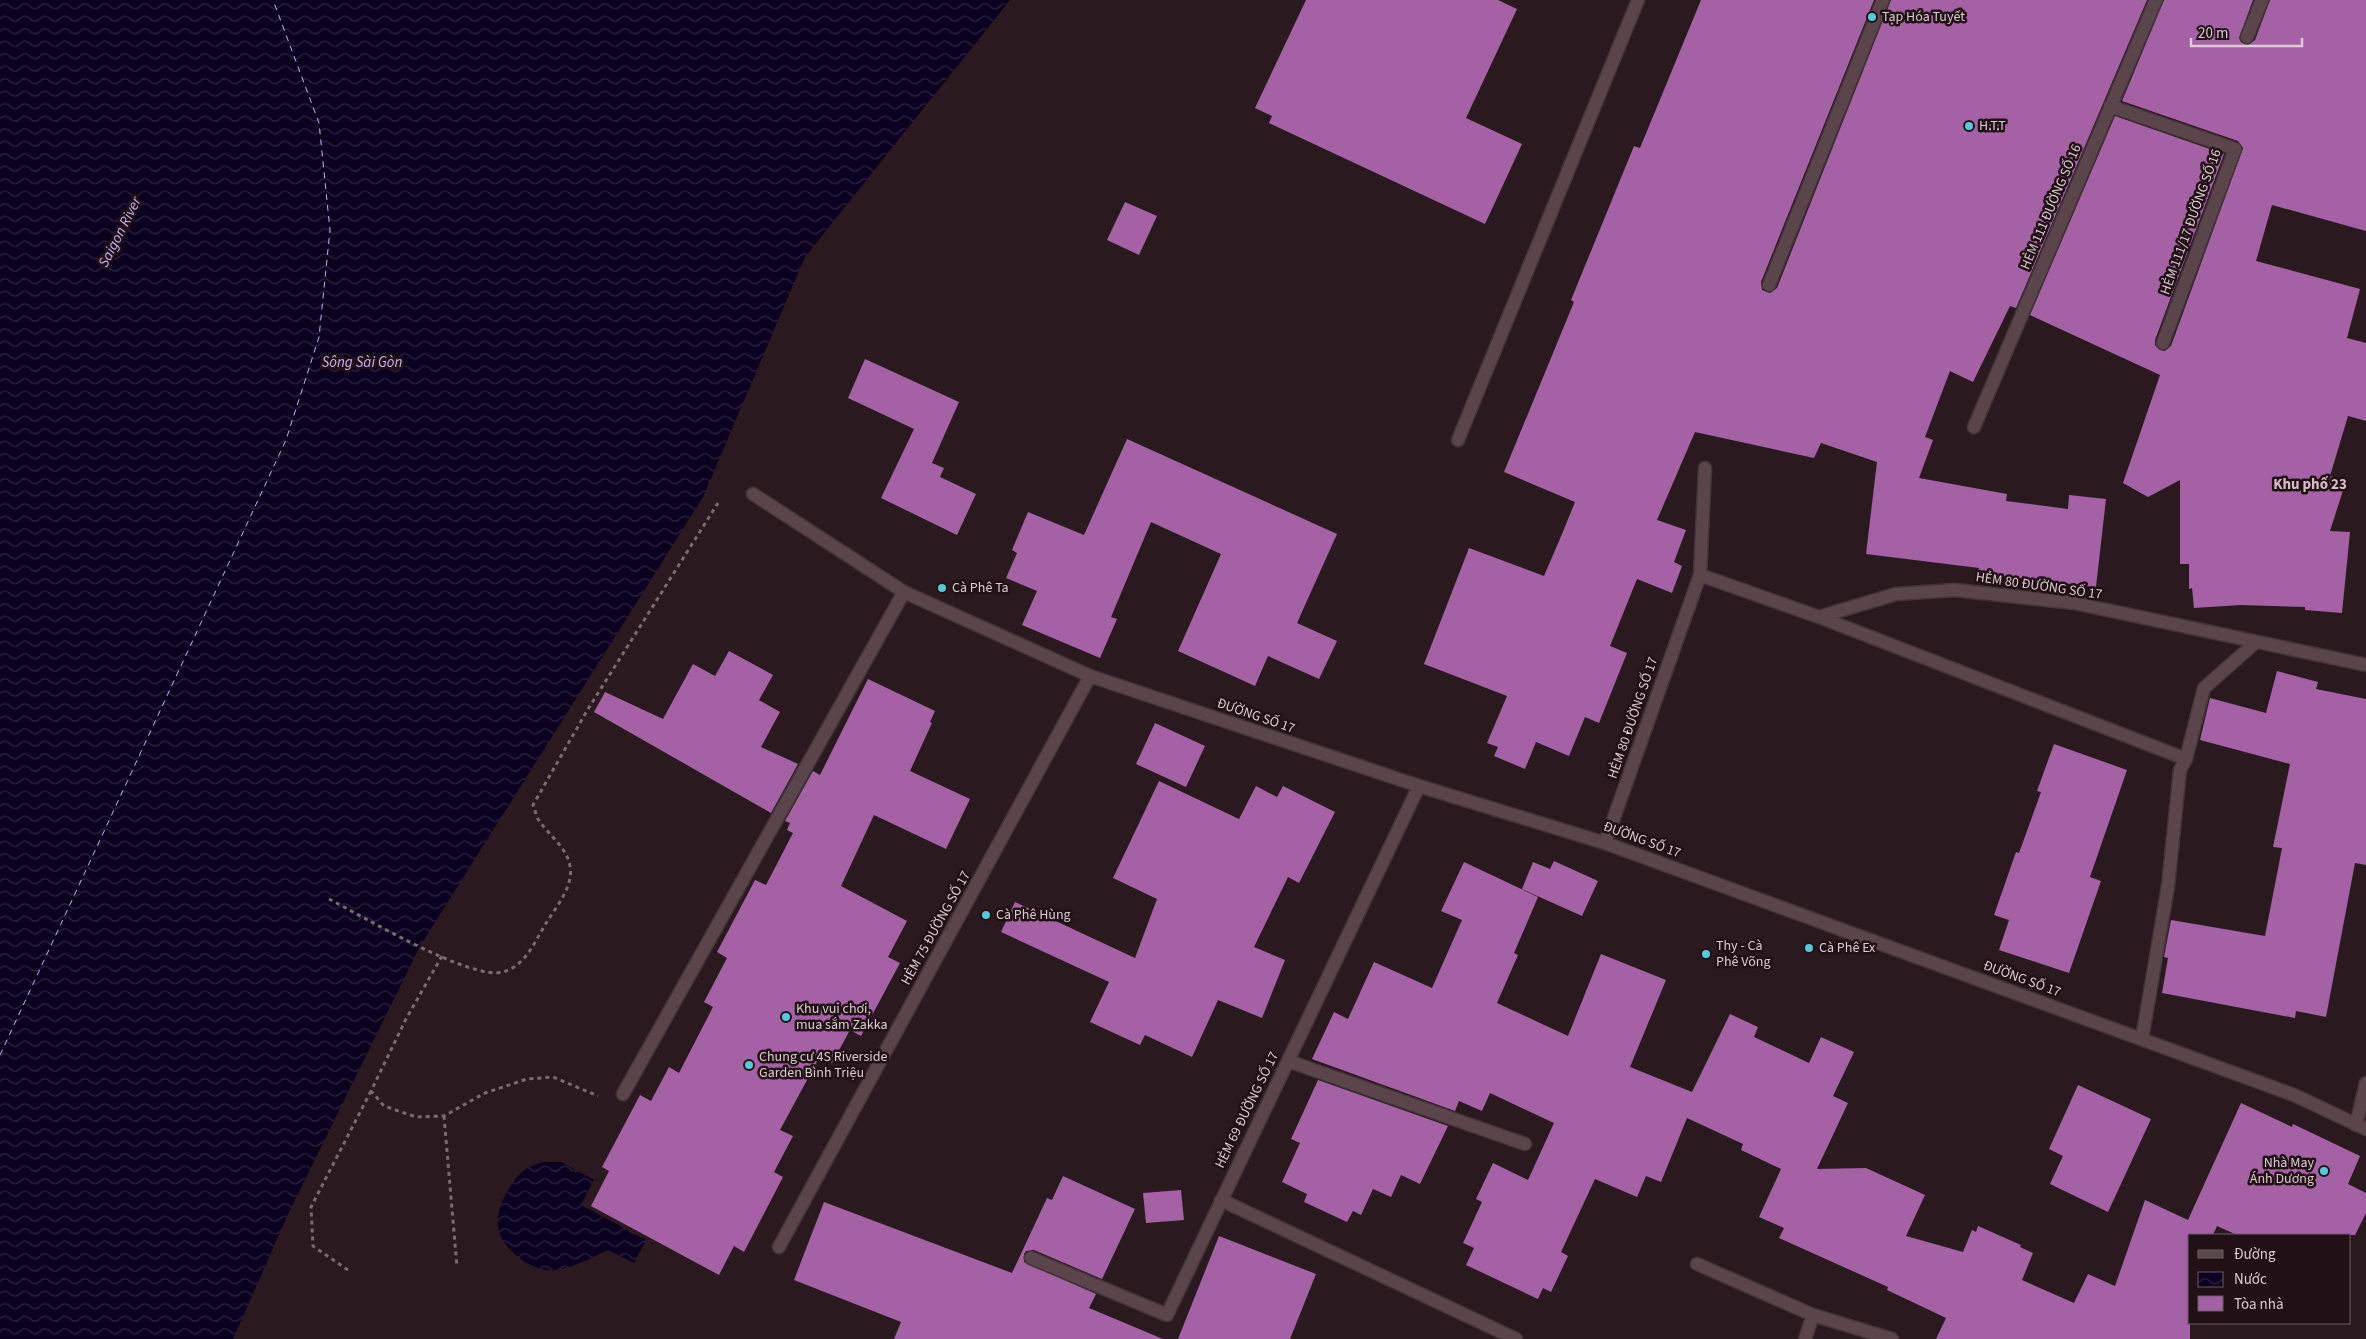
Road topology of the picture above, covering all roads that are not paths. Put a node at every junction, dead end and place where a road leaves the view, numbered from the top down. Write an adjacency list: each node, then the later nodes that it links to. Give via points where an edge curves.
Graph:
1 (1638, 0): 10 (street)
2 (1883, 0): 7 (street)
3 (2156, 0): 6 (street, HẺM 111 ĐƯỜNG SỐ 16)
4 (2262, 0): 5 (street)
5 (2247, 37)
6 (2110, 106): 8 (street, HẺM 111/17 ĐƯỜNG SỐ 16, via 2234,149); 9 (street, HẺM 111 ĐƯỜNG SỐ 16)
7 (1769, 285)
8 (2163, 343)
9 (1974, 427)
10 (1458, 440)
11 (1705, 468): 13 (street, HẺM 80 ĐƯỜNG SỐ 17)
12 (753, 494): 14 (street, ĐƯỜNG SỐ 17)
13 (1700, 575): 15 (street); 21 (street, HẺM 80 ĐƯỜNG SỐ 17)
14 (904, 592): 18 (street, ĐƯỜNG SỐ 17); 25 (street)
15 (1819, 617): 16 (street, HẺM 80 ĐƯỜNG SỐ 17, via 1896,594 1955,590 2074,604); 19 (street)
16 (2255, 643): 17 (street, HẺM 80 ĐƯỜNG SỐ 17); 19 (street, via 2204,688)
17 (2366, 665)
18 (1090, 676): 20 (street, ĐƯỜNG SỐ 17); 29 (street, HẺM 75 ĐƯỜNG SỐ 17)
19 (2186, 759): 22 (street, via 2180,770 2168,886)
20 (1419, 786): 21 (street, ĐƯỜNG SỐ 17); 23 (street, HẺM 69 ĐƯỜNG SỐ 17)
21 (1606, 843): 22 (street, ĐƯỜNG SỐ 17)
22 (2142, 1039): 26 (street, ĐƯỜNG SỐ 17, via 2294,1095)
23 (1288, 1061): 27 (street); 28 (street, HẺM 69 ĐƯỜNG SỐ 17)
24 (2366, 1083): 26 (street)
25 (623, 1094)
26 (2361, 1127)
27 (1525, 1144)
28 (1221, 1200): 30 (street, HẺM 69 ĐƯỜNG SỐ 17, via 1167,1315); 33 (street)
29 (779, 1247)
30 (1031, 1258)
31 (1697, 1264): 32 (street)
32 (1813, 1315): 34 (street); 35 (street)
33 (1516, 1339)
34 (1804, 1339)
35 (1892, 1339)

